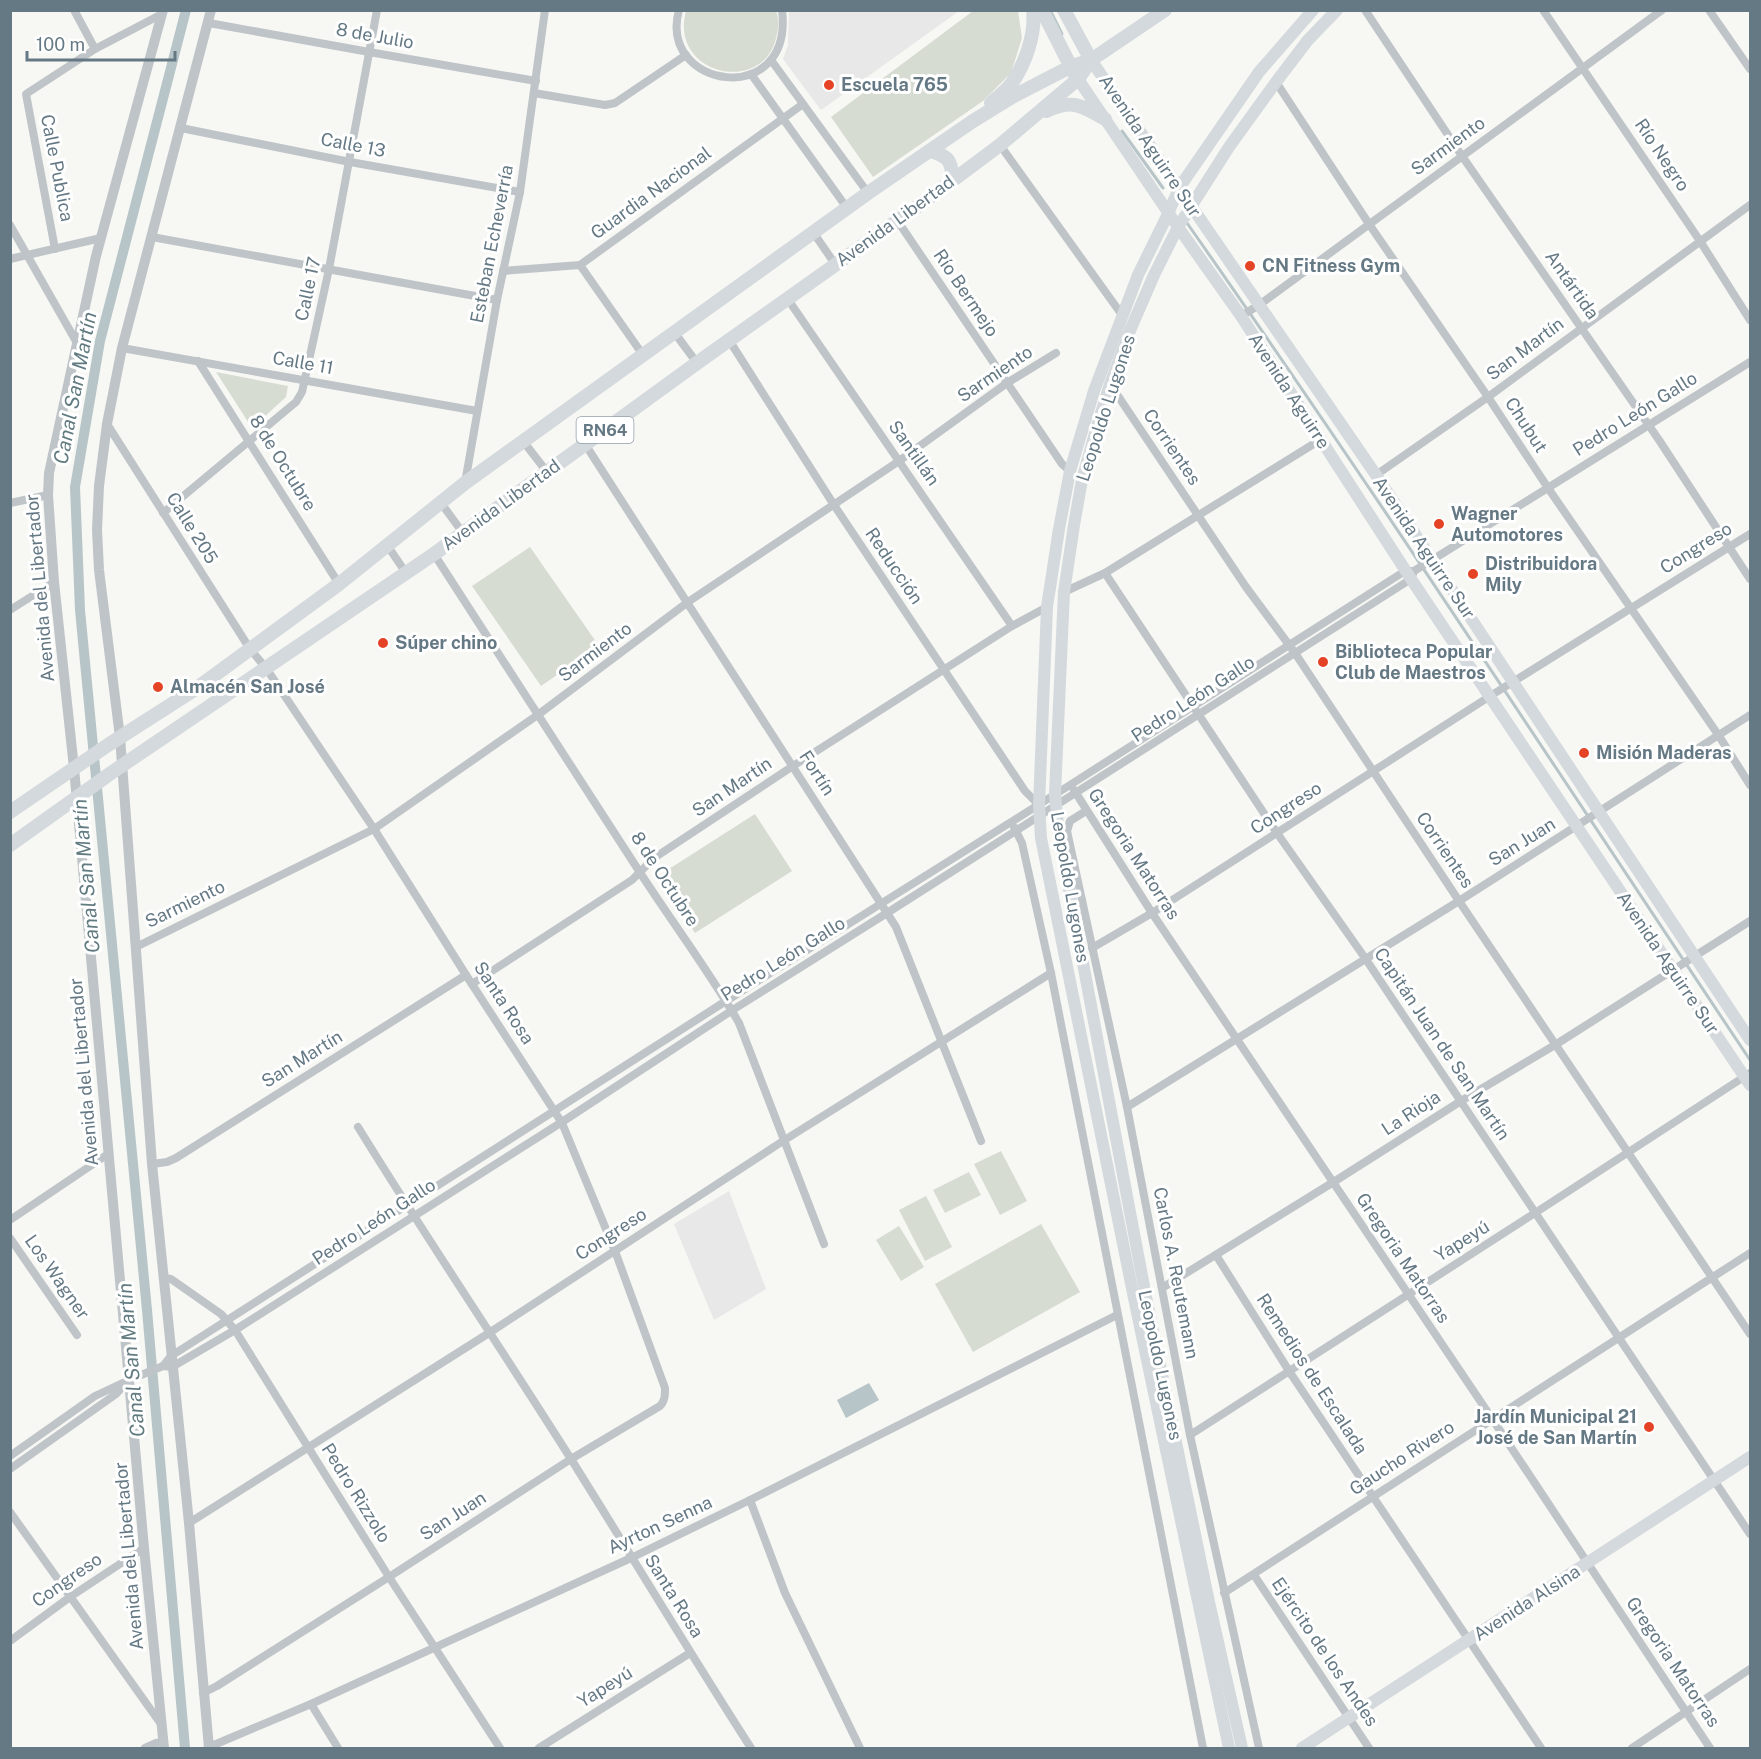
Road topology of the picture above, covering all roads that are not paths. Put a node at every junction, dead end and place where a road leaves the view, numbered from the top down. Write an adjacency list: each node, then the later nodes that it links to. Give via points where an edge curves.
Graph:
1 (74, 10): 19 (street)
2 (211, 10): 18 (street)
3 (377, 10): 20 (street, Calle 17)
4 (545, 10): 28 (street, Esteban Echeverría)
5 (679, 10): 21 (street, via 678,38)
6 (782, 10): 22 (street, via 784,27)
7 (1033, 10): 35 (main road, via 1033,30 1021,67 1011,85)
8 (1042, 10): 26 (main road)
9 (1064, 10): 23 (main road)
10 (1165, 10): 23 (main road, Avenida Libertad)
11 (1312, 10): 42 (main road, Leopoldo Lugones, via 1259,72)
12 (1337, 10): 29 (main road, Leopoldo Lugones)
13 (1365, 10): 39 (street, Antártida)
14 (1543, 10): 24 (street, Río Negro)
15 (1662, 10): 24 (street, Sarmiento)
16 (1709, 10): 25 (street)
17 (162, 12): 19 (street); 55 (street, Avenida del Libertador)
18 (208, 23): 20 (street, 8 de Julio); 36 (street)
19 (95, 49): 57 (street, Calle Publica, via 26,94)
20 (369, 52): 28 (street, 8 de Julio); 40 (street, Calle 17)
21 (686, 55): 27 (street, via 698,68 715,76); 30 (street, via 615,103 605,105)
22 (771, 60): 27 (street); 31 (street)
23 (1091, 60): 26 (main road, Avenida Libertad / RN64); 42 (main road, Avenida Aguirre Sur)
24 (1582, 68): 39 (street, Sarmiento); 56 (street, Río Negro)
25 (1750, 69)
26 (1074, 73): 32 (main road, Avenida Libertad / RN64); 34 (main road, Avenida Aguirre Sur); 35 (main road, Avenida Libertad / RN64, via 1012,97)
27 (751, 74): 33 (street)
28 (536, 81): 30 (street, Esteban Echeverría)
29 (1276, 82): 46 (main road, Leopoldo Lugones); 50 (street, Chubut)
30 (534, 93): 43 (street, Esteban Echeverría)
31 (803, 104): 33 (street, Guardia Nacional); 44 (street)
32 (1034, 117): 34 (main road, via 1068,104 1081,106); 37 (main road, Avenida Libertad / RN64)
33 (783, 119): 47 (street); 61 (street, Guardia Nacional)
34 (1105, 119): 48 (main road, Avenida Aguirre Sur)
35 (973, 121): 38 (main road, Avenida Libertad / RN64)
36 (181, 128): 40 (street, Calle 13); 54 (street)
37 (1000, 145): 41 (main road, Avenida Libertad / RN64); 67 (street)
38 (931, 151): 41 (main road, via 949,160); 44 (main road, Avenida Libertad / RN64)
39 (1462, 156): 50 (street, Sarmiento); 70 (street, Antártida)
40 (350, 162): 43 (street, Calle 13); 62 (street, Calle 17)
41 (953, 179): 49 (main road, Avenida Libertad / RN64)
42 (1179, 188): 46 (main road, Avenida Aguirre Sur); 48 (main road, Leopoldo Lugones)
43 (520, 192): 63 (street, Esteban Echeverría)
44 (868, 193): 47 (main road, Avenida Libertad / RN64)
45 (1750, 205): 56 (street, San Martín)
46 (1191, 206): 52 (main road, Leopoldo Lugones); 66 (main road, Avenida Aguirre Sur)
47 (847, 208): 53 (main road, Avenida Libertad / RN64)
48 (1168, 214): 52 (main road, Avenida Aguirre); 67 (main road, Leopoldo Lugones)
49 (897, 220): 60 (main road, Avenida Libertad / RN64); 81 (street, Río Bermejo)
50 (1369, 224): 66 (street, Sarmiento); 83 (street, Chubut)
51 (10, 225): 58 (street)
52 (1178, 228): 68 (main road, Avenida Aguirre); 82 (main road, Leopoldo Lugones, via 1154,275)
53 (813, 232): 60 (street); 71 (main road, Avenida Libertad / RN64)
54 (152, 237): 62 (street); 74 (street)
55 (101, 238): 57 (street); 73 (street, Avenida del Libertador)
56 (1700, 242): 69 (street, Río Negro); 70 (street, San Martín)
57 (55, 249): 58 (street)
58 (27, 255): 59 (street); 73 (street)
59 (10, 259)
60 (835, 264): 64 (main road, Avenida Libertad / RN64)
61 (580, 265): 63 (street); 76 (street)
62 (329, 269): 65 (street); 80 (street, Calle 17)
63 (503, 271): 65 (street, Esteban Echeverría)
64 (788, 298): 72 (main road, Avenida Libertad / RN64); 91 (street, Santillán)
65 (497, 300): 84 (street, Esteban Echeverría)
66 (1256, 307): 68 (street, Sarmiento); 94 (main road, Avenida Aguirre Sur)
67 (1122, 315): 92 (main road, Leopoldo Lugones)
68 (1243, 315): 87 (main road, Avenida Aguirre)
69 (1750, 320)
70 (1582, 328): 83 (street, San Martín); 86 (street, Antártida)
71 (674, 332): 76 (main road, Avenida Libertad / RN64); 79 (street)
72 (729, 340): 79 (main road, Avenida Libertad / RN64); 100 (street, Reducción)
73 (76, 343): 97 (street, Avenida del Libertador, via 49,473)
74 (122, 348): 77 (street, Calle 11); 85 (street)
75 (1056, 353): 81 (street, Sarmiento)
76 (643, 354): 89 (main road, Avenida Libertad / RN64)
77 (198, 361): 80 (street, Calle 11); 88 (street, 8 de Octubre)
78 (1750, 362): 86 (street, Pedro León Gallo)
79 (697, 363): 90 (main road, Avenida Libertad / RN64)
80 (305, 381): 84 (street, Calle 11); 88 (street, Calle 17, via 296,402)
81 (1007, 383): 91 (street, Sarmiento); 92 (street, Río Bermejo)
82 (1110, 384): 102 (street, Corrientes); 115 (main road, Leopoldo Lugones, via 1082,480)
83 (1488, 398): 94 (street, San Martín); 96 (street, Chubut)
84 (477, 411): 95 (street, Esteban Echeverría)
85 (107, 424): 101 (street, Calle 205); 133 (street, via 99,486 99,570)
86 (1649, 426): 96 (street, Pedro León Gallo); 106 (street, Antártida)
87 (1320, 440): 102 (street); 111 (main road, Avenida Aguirre)
88 (250, 441): 101 (street, Calle 17); 114 (street, 8 de Octubre)
89 (524, 441): 93 (street); 95 (main road, Avenida Libertad / RN64)
90 (585, 444): 93 (main road, Avenida Libertad / RN64); 116 (street, Fortín)
91 (899, 461): 100 (street, Sarmiento); 120 (street, Santillán)
92 (1070, 471): 117 (main road, Leopoldo Lugones)
93 (547, 472): 103 (main road, Avenida Libertad / RN64)
94 (1376, 475): 108 (main road, Avenida Aguirre Sur)
95 (465, 483): 99 (main road, Avenida Libertad / RN64)
96 (1548, 488): 108 (street, Pedro León Gallo); 118 (street, Chubut)
97 (48, 495): 98 (street); 113 (street, Avenida del Libertador)
98 (10, 503)
99 (441, 503): 103 (street); 105 (main road, Avenida Libertad / RN64)
100 (834, 505): 116 (street, Sarmiento); 125 (street, Reducción)
101 (163, 513): 122 (street, Calle 205)
102 (1198, 515): 110 (street); 121 (street, Corrientes)
103 (463, 533): 107 (main road, Avenida Libertad / RN64)
104 (1750, 534): 106 (street, Congreso)
105 (387, 545): 109 (street); 114 (main road, Avenida Libertad / RN64)
106 (1729, 548): 112 (street, Antártida); 118 (street, Congreso)
107 (434, 554): 109 (main road, Avenida Libertad / RN64); 129 (street, 8 de Octubre)
108 (1430, 561): 111 (street, Pedro León Gallo); 126 (main road, Avenida Aguirre Sur)
109 (406, 573): 124 (main road, Avenida Libertad / RN64)
110 (1105, 573): 115 (street); 128 (street, Capitán Juan de San Martín)
111 (1410, 574): 121 (street, Pedro León Gallo); 123 (street, Pedro León Gallo); 127 (main road, Avenida Aguirre Sur)
112 (1750, 579)
113 (54, 582): 119 (street); 134 (street, Avenida del Libertador)
114 (339, 584): 122 (main road, Avenida Libertad / RN64)
115 (1064, 592): 142 (main road, Leopoldo Lugones)
116 (688, 602): 129 (street, Sarmiento); 135 (street, Fortín)
117 (1047, 607): 120 (street, San Martín); 143 (main road, Leopoldo Lugones)
118 (1631, 609): 126 (street, Congreso); 132 (street, Chubut)
119 (10, 610)
120 (1012, 626): 125 (street, San Martín)
121 (1289, 645): 123 (street, Corrientes); 128 (street, Pedro León Gallo)
122 (250, 649): 124 (street, Santa Rosa); 133 (main road, Avenida Libertad / RN64)
123 (1295, 653): 130 (street, Pedro León Gallo); 137 (street, Corrientes)
124 (266, 668): 136 (main road, Avenida Libertad / RN64); 149 (street, Santa Rosa)
125 (944, 669): 135 (street, San Martín); 143 (street, Reducción)
126 (1510, 683): 127 (street, Congreso); 146 (main road, Avenida Aguirre Sur)
127 (1492, 695): 137 (street, Congreso); 148 (main road, Avenida Aguirre Sur)
128 (1194, 706): 130 (street, Capitán Juan de San Martín); 138 (street, Pedro León Gallo)
129 (539, 714): 149 (street, Sarmiento); 153 (street, 8 de Octubre)
130 (1199, 714): 140 (street, Pedro León Gallo); 151 (street, Capitán Juan de San Martín)
131 (1750, 716): 132 (street, San Juan)
132 (1719, 736): 139 (street, Chubut); 146 (street, San Juan)
133 (120, 737): 134 (main road, Avenida Libertad / RN64); 136 (street)
134 (78, 766): 141 (street, Avenida del Libertador); 145 (main road, Avenida Libertad / RN64)
135 (793, 766): 153 (street, San Martín, via 654,858); 155 (street, Fortín)
136 (116, 770): 141 (main road, Avenida Libertad / RN64); 159 (street)
137 (1373, 772): 151 (street, Congreso); 154 (street, Corrientes)
138 (1070, 785): 140 (street, Gregoria Matorras); 142 (street, Pedro León Gallo)
139 (1750, 785)
140 (1075, 793): 142 (street, Pedro León Gallo); 144 (street, Gregoria Matorras)
141 (82, 794): 152 (main road, Avenida Libertad / RN64); 182 (street, Avenida del Libertador)
142 (1055, 800): 143 (street, Pedro León Gallo); 249 (main road, Leopoldo Lugones, via 1146,1297)
143 (1039, 810): 147 (street, Pedro León Gallo); 150 (street, Pedro León Gallo); 248 (main road, Leopoldo Lugones, via 1132,1291)
144 (1086, 811): 156 (street, Gregoria Matorras); 160 (street, Carlos A. Reutemann, via 1070,821 1067,831)
145 (10, 812)
146 (1596, 814): 148 (street, San Juan); 162 (main road, Avenida Aguirre Sur)
147 (1010, 822): 150 (street); 155 (street, Pedro León Gallo)
148 (1580, 825): 154 (street, San Juan); 163 (main road, Avenida Aguirre Sur)
149 (374, 829): 159 (street, Sarmiento); 165 (street, Santa Rosa)
150 (1017, 831): 157 (street, Pedro León Gallo); 164 (street)
151 (1277, 833): 156 (street, Congreso); 161 (street, Capitán Juan de San Martín)
152 (10, 845)
153 (640, 873): 166 (street, San Martín); 167 (street, 8 de Octubre)
154 (1459, 901): 161 (street, San Juan); 172 (street, Corrientes)
155 (882, 904): 157 (street, Fortín); 167 (street, Pedro León Gallo)
156 (1152, 913): 160 (street, Congreso); 169 (street, Gregoria Matorras)
157 (887, 914): 168 (street, Pedro León Gallo); 171 (street, Fortín, via 901,938)
158 (1750, 921): 162 (street)
159 (136, 947): 183 (street)
160 (1092, 948): 175 (street, Carlos A. Reutemann)
161 (1365, 958): 169 (street, San Juan); 174 (street, Capitán Juan de San Martín)
162 (1692, 958): 163 (street, La Rioja); 170 (main road, Avenida Aguirre Sur)
163 (1676, 969): 172 (street, La Rioja); 173 (main road, Avenida Aguirre Sur)
164 (1050, 973): 171 (street, Congreso); 198 (street)
165 (466, 975): 166 (street, Santa Rosa); 183 (street, San Martín, via 176,1158)
166 (472, 984): 176 (street, Santa Rosa)
167 (726, 1001): 168 (street, 8 de Octubre); 176 (street, Pedro León Gallo)
168 (731, 1011): 177 (street, Pedro León Gallo); 179 (street, 8 de Octubre)
169 (1238, 1040): 175 (street, San Juan); 184 (street, Gregoria Matorras)
170 (1750, 1040)
171 (942, 1042): 179 (street, Congreso); 180 (street, Fortín)
172 (1556, 1045): 174 (street, La Rioja); 181 (street, Corrientes)
173 (1748, 1078): 181 (street, Yapeyú)
174 (1461, 1101): 184 (street, La Rioja); 186 (street, Capitán Juan de San Martín)
175 (1127, 1107): 196 (street, Carlos A. Reutemann)
176 (555, 1111): 177 (street, Santa Rosa); 185 (street, Pedro León Gallo)
177 (562, 1122): 187 (street, Pedro León Gallo); 191 (street, Santa Rosa)
178 (358, 1127): 185 (street, Santa Rosa)
179 (783, 1141): 190 (street, 8 de Octubre); 191 (street, Congreso)
180 (981, 1141)
181 (1628, 1153): 186 (street, Yapeyú); 195 (street, Corrientes)
182 (108, 1154): 188 (street); 207 (street, Avenida del Libertador)
183 (152, 1164): 194 (street)
184 (1332, 1183): 193 (street, La Rioja); 197 (street, Gregoria Matorras)
185 (407, 1206): 187 (street, Santa Rosa); 199 (street, Pedro León Gallo)
186 (1535, 1213): 197 (street, Yapeyú); 204 (street, Capitán Juan de San Martín)
187 (413, 1216): 200 (street, Pedro León Gallo); 201 (street, Santa Rosa)
188 (10, 1220)
189 (10, 1238): 203 (street, Los Wagner)
190 (824, 1244)
191 (615, 1251): 201 (street, Congreso); 208 (street, Santa Rosa, via 664,1388)
192 (1750, 1253): 195 (street, Gaucho Rivero)
193 (1216, 1255): 196 (street, La Rioja); 206 (street, Remedios de Escalada)
194 (163, 1278): 199 (street, Pedro Rizzolo, via 171,1279); 205 (street)
195 (1713, 1278): 202 (street, Corrientes); 204 (street, Gaucho Rivero)
196 (1162, 1288): 210 (street, Carlos A. Reutemann)
197 (1408, 1294): 206 (street, Yapeyú); 209 (street, Gregoria Matorras)
198 (1117, 1315): 218 (street, Ayrton Senna); 247 (street)
199 (227, 1321): 200 (street, Pedro Rizzolo); 205 (street, Pedro León Gallo)
200 (235, 1330): 205 (street, Pedro León Gallo); 211 (street, Pedro Rizzolo)
201 (489, 1333): 211 (street, Congreso); 214 (street, Santa Rosa)
202 (1750, 1334)
203 (77, 1335)
204 (1619, 1337): 209 (street, Gaucho Rivero); 216 (street, Capitán Juan de San Martín)
205 (169, 1363): 207 (street, Pedro León Gallo); 220 (street)
206 (1289, 1371): 210 (street, Yapeyú); 217 (street, Remedios de Escalada)
207 (133, 1378): 212 (street, Pedro León Gallo, via 95,1396); 215 (street, Pedro León Gallo); 222 (street, Avenida del Libertador)
208 (660, 1406): 214 (street, San Juan)
209 (1493, 1420): 217 (street, Gaucho Rivero); 224 (street, Gregoria Matorras)
210 (1190, 1435): 227 (street, Carlos A. Reutemann)
211 (307, 1447): 220 (street, Congreso); 226 (street, Pedro Rizzolo)
212 (10, 1456)
213 (1750, 1457): 216 (main road, Avenida Alsina)
214 (571, 1459): 223 (street, Santa Rosa); 226 (street, San Juan)
215 (10, 1469)
216 (1716, 1480): 221 (street, Capitán Juan de San Martín); 224 (main road, Avenida Alsina)
217 (1372, 1498): 225 (street, Gaucho Rivero); 230 (street, Remedios de Escalada)
218 (750, 1500): 223 (street, Ayrton Senna); 246 (street, via 789,1602)
219 (10, 1512): 228 (street)
220 (189, 1523): 234 (street)
221 (1750, 1534)
222 (144, 1548): 228 (street, Congreso); 238 (street, Avenida del Libertador)
223 (631, 1558): 231 (street, Ayrton Senna); 232 (street, Santa Rosa)
224 (1588, 1564): 230 (main road, Avenida Alsina); 236 (street, Gregoria Matorras)
225 (1254, 1575): 227 (street, Gaucho Rivero); 237 (street, Ejército de los Andes)
226 (389, 1578): 231 (street, Pedro Rizzolo); 234 (street, San Juan)
227 (1224, 1593): 250 (street, Carlos A. Reutemann)
228 (70, 1597): 229 (street, Congreso); 238 (street)
229 (10, 1641)
230 (1469, 1641): 237 (main road, Avenida Alsina); 253 (street, Remedios de Escalada)
231 (435, 1647): 235 (street, Ayrton Senna); 243 (street, Pedro Rizzolo)
232 (690, 1653): 244 (street, Yapeyú); 245 (street, Santa Rosa)
233 (1750, 1668): 236 (street)
234 (203, 1693): 240 (street)
235 (311, 1704): 240 (street, Ayrton Senna); 242 (street)
236 (1686, 1713): 254 (street); 255 (street, Gregoria Matorras)
237 (1349, 1718): 251 (main road, Avenida Alsina); 252 (street, Ejército de los Andes)
238 (162, 1726): 239 (street, Avenida del Libertador)
239 (164, 1745): 241 (street, via 156,1743)
240 (209, 1748)
241 (145, 1749)
242 (338, 1749)
243 (500, 1749)
244 (538, 1749)
245 (751, 1749)
246 (860, 1749)
247 (1203, 1749)
248 (1229, 1749)
249 (1242, 1749)
250 (1259, 1749)
251 (1302, 1749)
252 (1369, 1749)
253 (1541, 1749)
254 (1632, 1749)
255 (1710, 1749)

